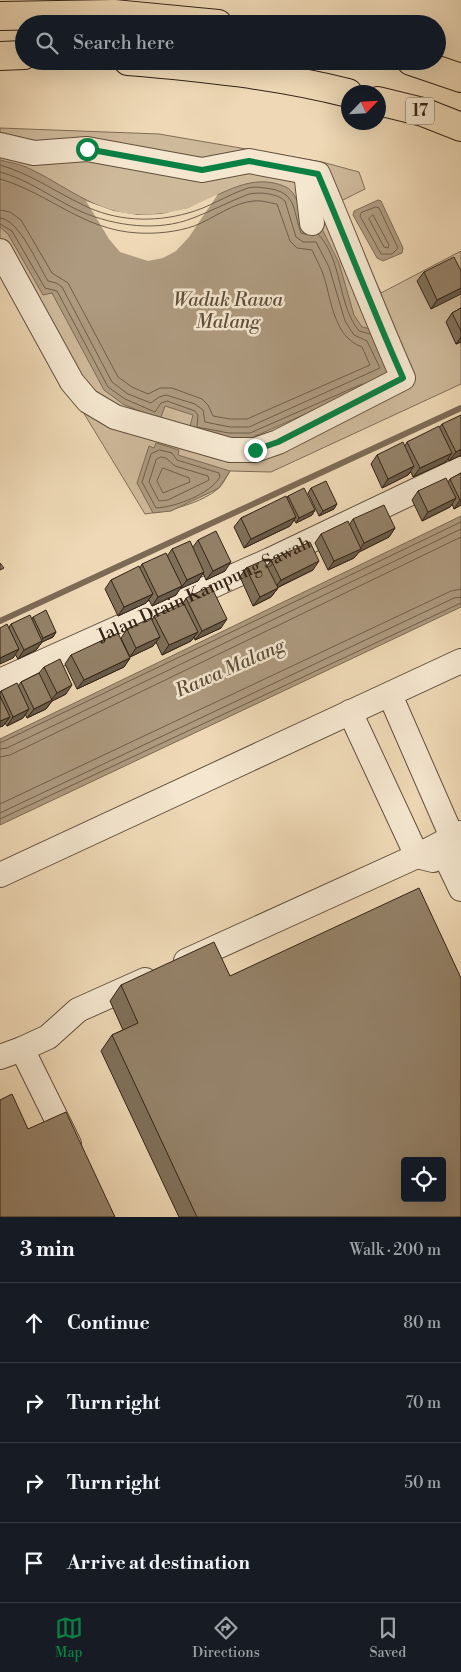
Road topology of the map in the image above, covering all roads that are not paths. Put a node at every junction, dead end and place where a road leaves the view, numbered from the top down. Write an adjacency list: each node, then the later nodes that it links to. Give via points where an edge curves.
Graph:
1 (57, 15): 2 (highway)
2 (124, 15)
3 (0, 16): 4 (highway)
4 (15, 16)
5 (15, 55): 6 (highway)
6 (0, 56)
7 (219, 70): 10 (highway)
8 (437, 70): 9 (highway)
9 (461, 78)
10 (341, 91)
11 (386, 103): 12 (highway, 17, via 423,112)
12 (461, 127)
13 (0, 145): 14 (street, via 34,152 87,149 202,170 249,161)
14 (306, 172): 15 (street); 16 (street, via 318,174 403,378 278,442 255,450 230,450 115,417 88,401 72,382)
15 (312, 223)
16 (0, 251)
17 (461, 468): 19 (street, Jalan Drain Kampung Sawah, via 270,560)
18 (461, 661): 20 (street)
19 (0, 681)
20 (390, 695): 21 (street); 22 (street)
21 (350, 712): 23 (street); 25 (street)
22 (456, 835): 23 (street); 24 (street)
23 (417, 856): 24 (street); 27 (street, via 78,1010 48,1037)
24 (449, 864): 26 (street)
25 (0, 875)
26 (461, 890)
27 (22, 1050): 28 (street); 29 (street)
28 (0, 1057)
29 (79, 1164)

